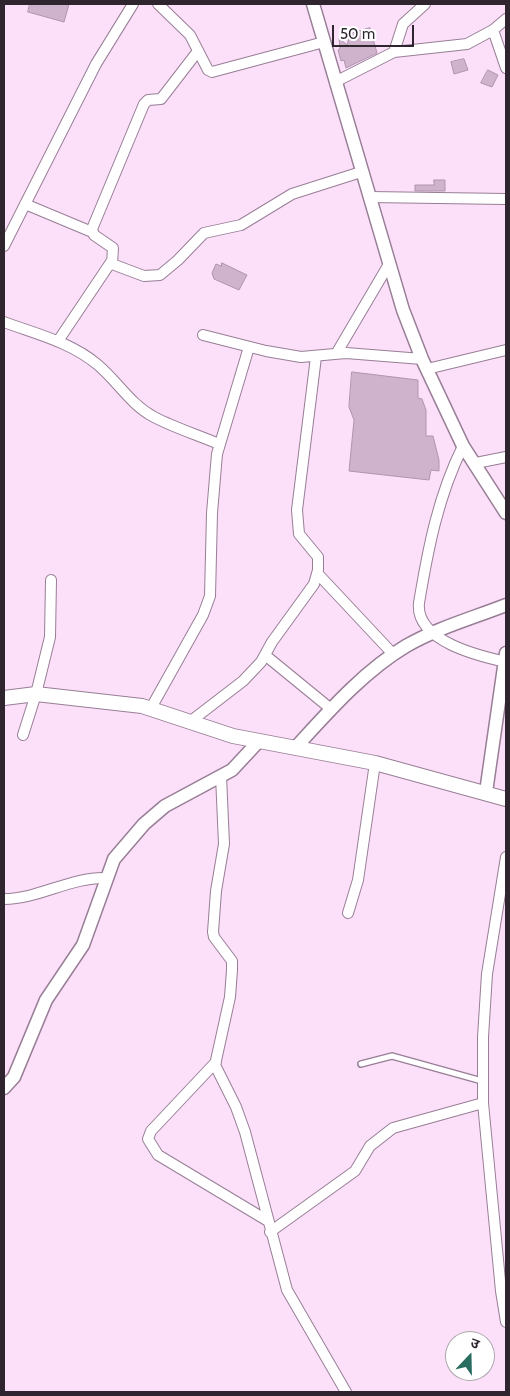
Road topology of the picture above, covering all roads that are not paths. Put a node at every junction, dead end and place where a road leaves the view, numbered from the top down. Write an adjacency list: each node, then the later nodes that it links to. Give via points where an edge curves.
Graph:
1 (133, 4): 15 (street, via 96,64)
2 (158, 4): 8 (street, via 190,35)
3 (313, 4): 7 (street)
4 (425, 4): 9 (street, via 403,24)
5 (506, 19): 6 (street)
6 (493, 30): 9 (street, via 467,44); 10 (street)
7 (324, 42): 8 (street, via 212,72); 11 (street)
8 (198, 51): 16 (street, via 161,99 148,100 144,104)
9 (394, 52): 11 (street)
10 (506, 68)
11 (335, 82): 12 (street)
12 (362, 172): 14 (street); 18 (street, via 292,194 241,225 204,233 160,275 134,273)
13 (506, 196): 14 (street)
14 (369, 197): 19 (street)
15 (26, 204): 16 (street); 17 (street)
16 (92, 232): 18 (street, via 112,246)
17 (4, 246)
18 (111, 262): 22 (street)
19 (389, 264): 25 (street); 27 (street)
20 (4, 322): 22 (street)
21 (203, 335): 23 (street)
22 (58, 341): 28 (street, via 92,360 132,402 154,417)
23 (249, 347): 26 (street); 28 (street)
24 (506, 350): 27 (street)
25 (336, 354): 26 (street); 27 (street)
26 (316, 357): 33 (street, via 297,510 299,534 318,557)
27 (425, 364): 29 (street)
28 (219, 444): 43 (street, via 212,512 210,596 199,623)
29 (463, 446): 31 (street); 36 (street, via 452,468 436,519 419,606 422,618)
30 (506, 458): 31 (street)
31 (476, 463): 32 (street)
32 (506, 513)
33 (318, 574): 37 (street); 38 (street)
34 (51, 580): 40 (street, via 51,624)
35 (506, 605): 36 (street)
36 (433, 632): 37 (street); 39 (street, via 448,644)
37 (393, 654): 44 (street)
38 (265, 655): 44 (street); 45 (street, via 243,680)
39 (506, 659): 42 (street)
40 (36, 694): 41 (main road); 43 (main road); 46 (street)
41 (4, 698)
42 (503, 704): 51 (street)
43 (151, 708): 45 (main road)
44 (331, 708): 48 (street)
45 (191, 721): 47 (main road, via 233,736)
46 (23, 735)
47 (259, 741): 48 (main road); 50 (street, via 236,767)
48 (296, 748): 49 (main road)
49 (375, 763): 51 (main road); 56 (street, via 358,880)
50 (221, 776): 54 (street, via 173,801 150,818 114,859); 57 (street, via 224,844 213,932 232,962 232,970 230,997)
51 (486, 792): 52 (main road)
52 (506, 799)
53 (506, 857): 59 (street, via 485,989)
54 (106, 878): 55 (street, via 88,878 20,899); 60 (street, via 83,945 46,1000 14,1077)
55 (4, 899)
56 (348, 913)
57 (216, 1062): 62 (street, via 245,1132); 62 (street, via 151,1131 148,1139 158,1155)
58 (361, 1064): 59 (lane, via 392,1056)
59 (483, 1081): 61 (street)
60 (4, 1088)
61 (483, 1103): 63 (street, via 393,1128 370,1146 355,1171); 64 (street)
62 (268, 1221): 63 (street)
63 (270, 1232): 65 (street, via 287,1290)
64 (506, 1322)
65 (346, 1392)

